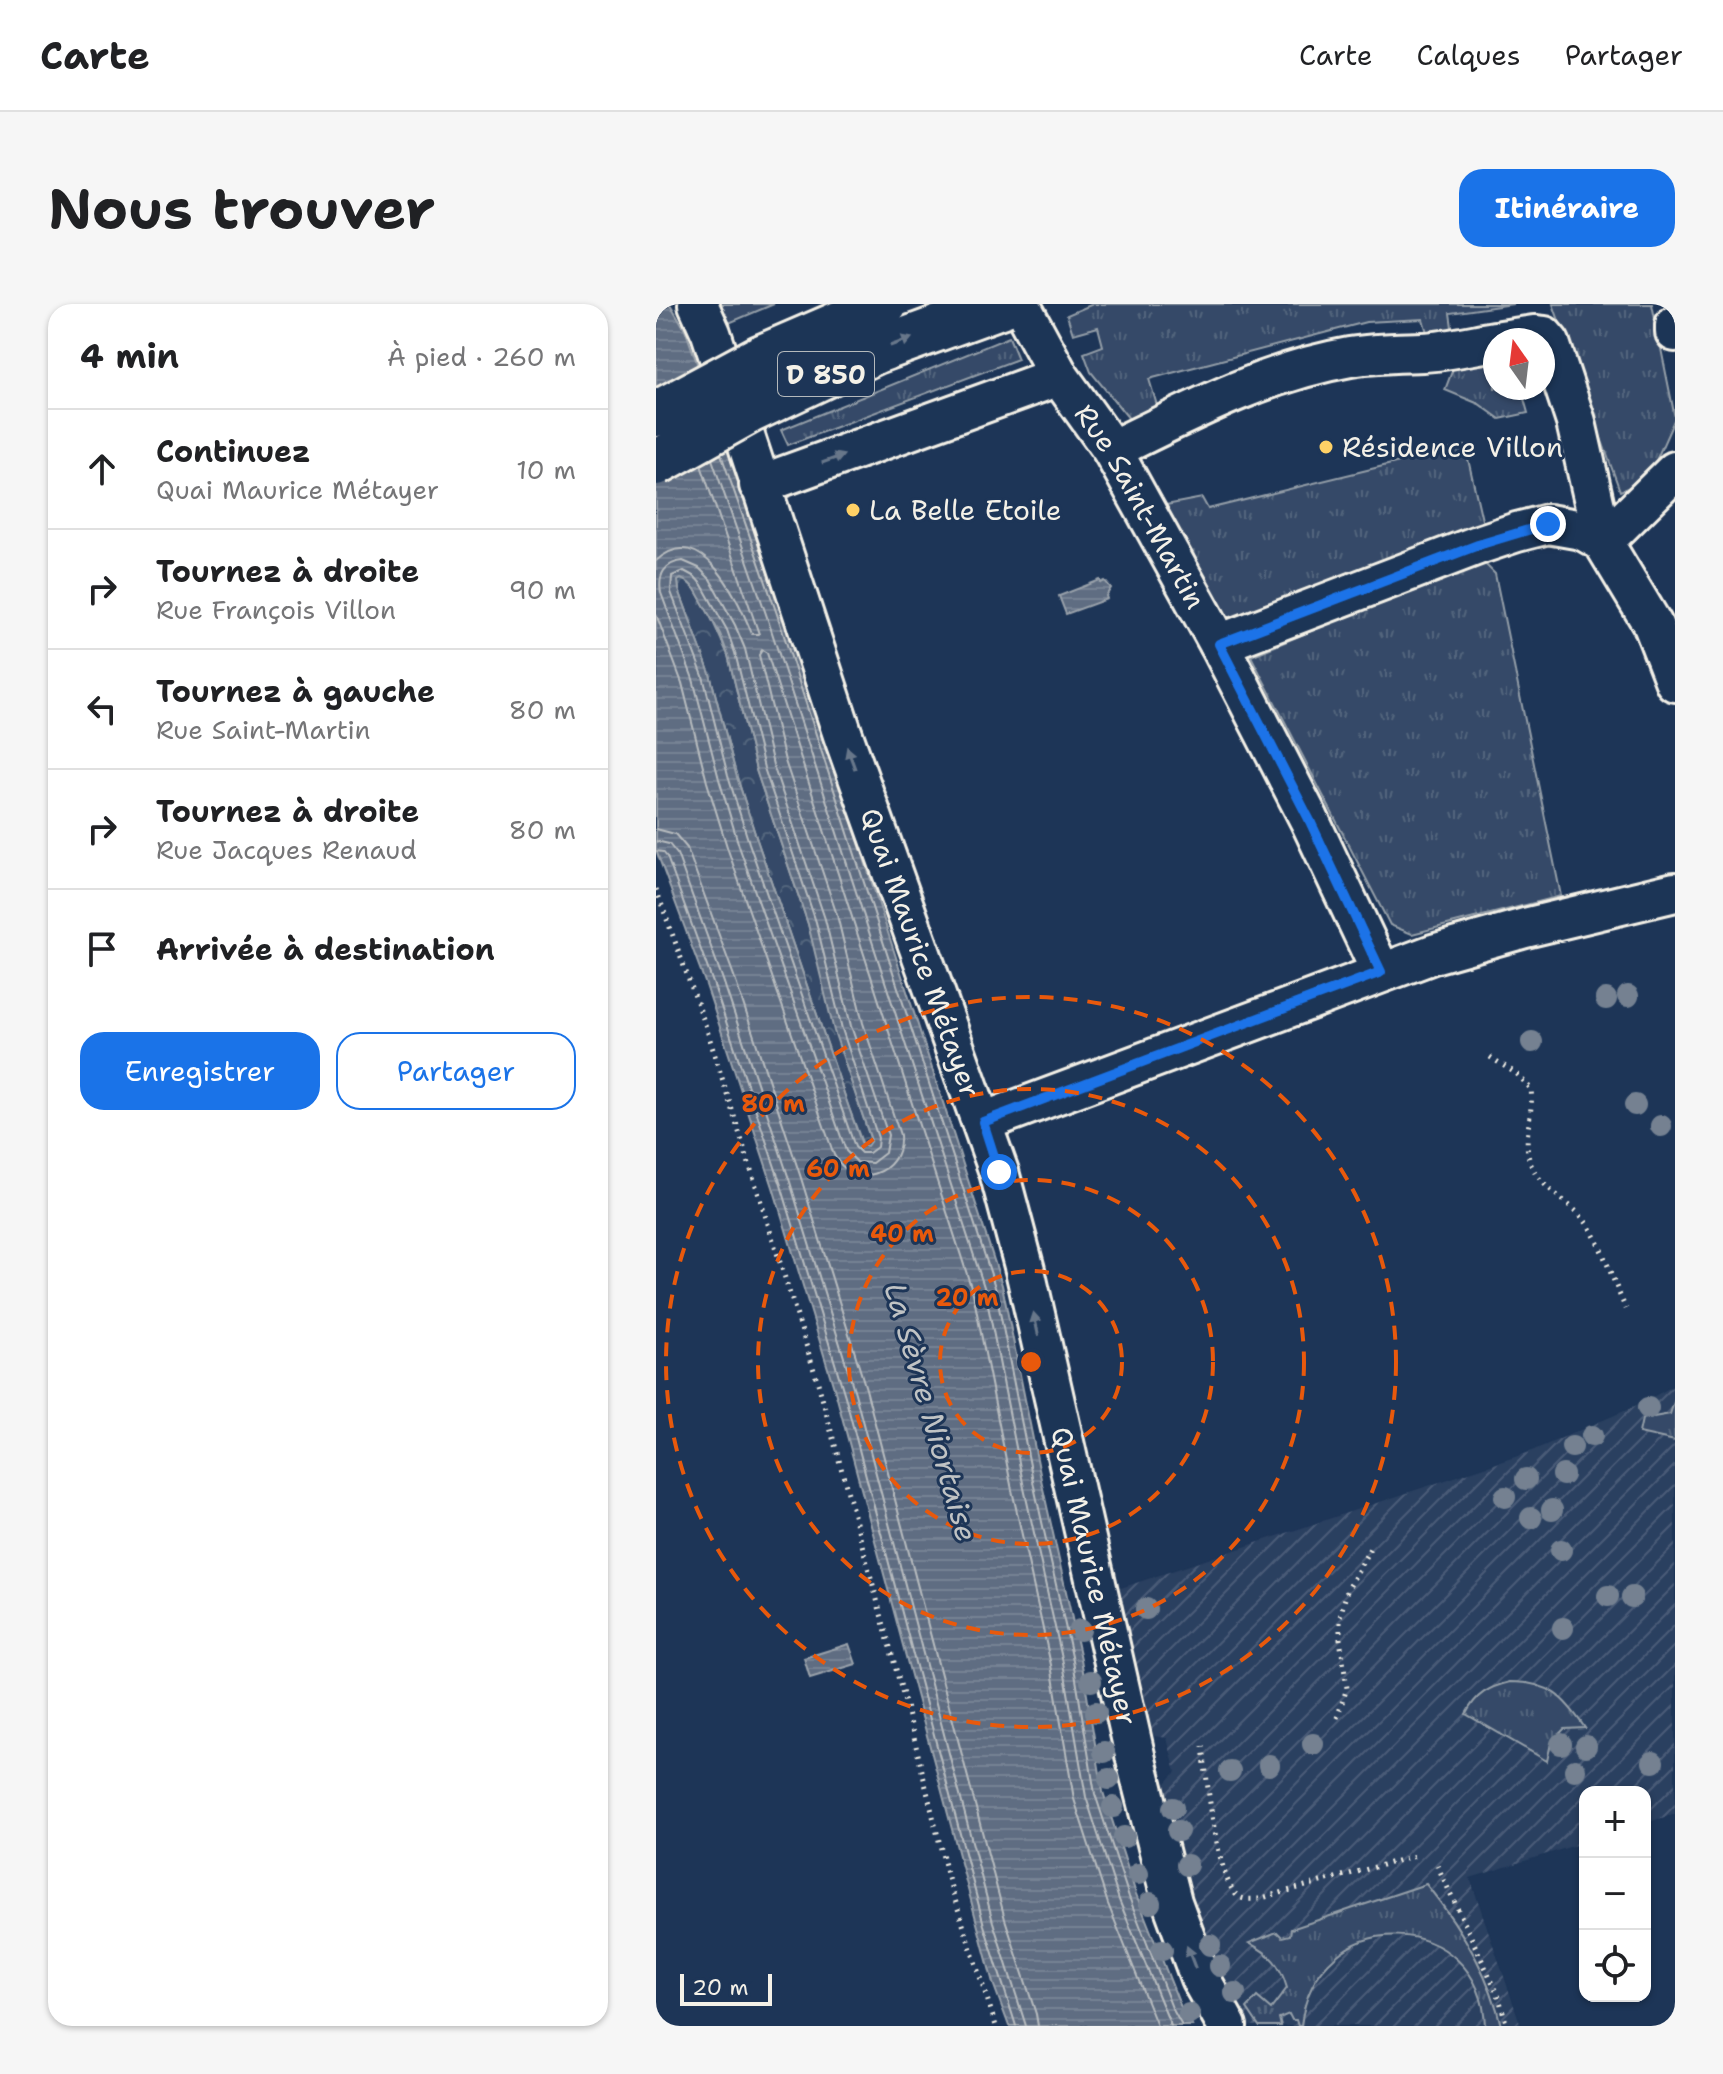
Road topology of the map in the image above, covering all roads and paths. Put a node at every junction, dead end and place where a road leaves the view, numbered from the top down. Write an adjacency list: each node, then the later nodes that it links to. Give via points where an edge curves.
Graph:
1 (698, 304): 14 (street, Quai Maurice Métayer)
2 (885, 304): 10 (main road, D 850, bridge, via 760,358)
3 (1005, 304): 12 (main road, D 850, one-way to 3, bridge, via 751,410 876,351)
4 (1020, 304): 9 (street, Rue Saint-Martin)
5 (1675, 325): 6 (street)
6 (1675, 332)
7 (1483, 342): 11 (street, via 1300,368 1235,391)
8 (1555, 358): 15 (street, via 1576,422)
9 (1059, 376): 11 (street, Rue Saint-Martin); 14 (street, one-way to 9)
10 (656, 414)
11 (1112, 450): 17 (street, Rue Saint-Martin)
12 (656, 463)
13 (1675, 471): 15 (street)
14 (759, 485): 23 (street, Quai Maurice Métayer, one-way to 14)
15 (1603, 542): 16 (street); 17 (street, via 1582,530 1548,524 1517,532)
16 (1664, 627): 18 (street)
17 (1219, 644): 21 (street, Rue Saint-Martin)
18 (1675, 682)
19 (656, 889): 30 (path, via 706,1027 818,1383 948,1878)
20 (1675, 892): 21 (street, via 1525,928)
21 (1381, 972): 23 (street)
22 (1490, 1057): 24 (path, via 1531,1089 1530,1162 1549,1190 1587,1224)
23 (983, 1122): 31 (street, Quai Maurice Métayer, one-way to 23, via 1200,1978 1172,1902 1025,1270)
24 (1626, 1309)
25 (1370, 1548): 26 (path, via 1340,1617 1347,1688)
26 (1337, 1718)
27 (1203, 1746): 28 (path, via 1222,1860 1238,1897 1258,1899)
28 (1419, 1855)
29 (1437, 1865): 32 (path, via 1498,1994)
30 (996, 2026)
31 (1227, 2026)
32 (1507, 2026)

